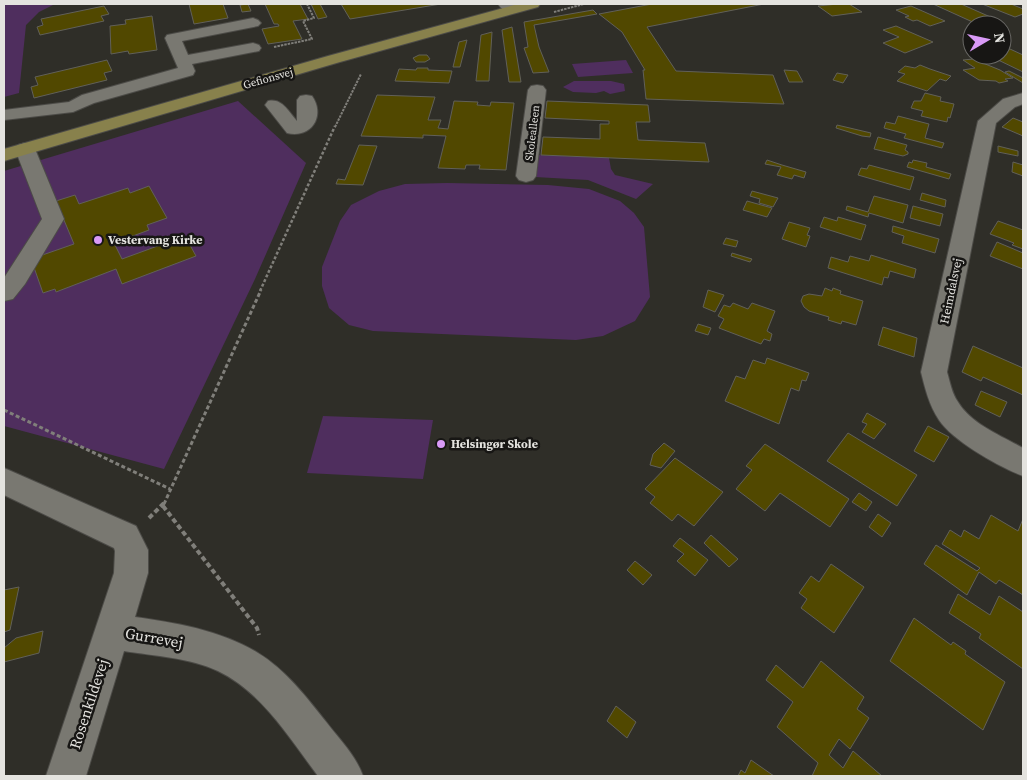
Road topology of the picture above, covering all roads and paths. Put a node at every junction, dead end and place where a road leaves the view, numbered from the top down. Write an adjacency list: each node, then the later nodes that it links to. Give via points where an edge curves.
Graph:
1 (307, 4): 5 (path, via 314,18 303,21 312,38 287,46)
2 (533, 4): 3 (main road, Gefionsvej)
3 (508, 7): 14 (main road, Gefionsvej)
4 (253, 23): 6 (street, via 173,38)
5 (254, 48): 6 (street)
6 (184, 61): 12 (street, via 187,71 88,99)
7 (353, 86): 22 (path)
8 (537, 90): 17 (street, Skolealleen)
9 (1023, 98): 20 (street, Heimdalsvej, via 1009,103 987,121 934,372 941,398 950,415)
10 (306, 100): 11 (street, via 309,116 298,130)
11 (274, 105)
12 (73, 107): 13 (street); 14 (street)
13 (4, 115)
14 (87, 131): 15 (main road, Gefionsvej)
15 (25, 149): 16 (main road, Gefionsvej); 18 (street, via 53,219 17,278)
16 (4, 155)
17 (526, 176)
18 (4, 293)
19 (4, 410): 22 (path)
20 (1023, 463)
21 (4, 481): 24 (street)
22 (170, 489): 23 (path)
23 (163, 506): 24 (path); 26 (path, via 257,628)
24 (125, 537): 25 (street, Gurrevej, via 132,550 131,573)
25 (113, 631): 27 (street, Rosenkildevej); 28 (street, Gurrevej, via 201,647 244,666 276,693)
26 (260, 638)
27 (66, 776)
28 (343, 776)

